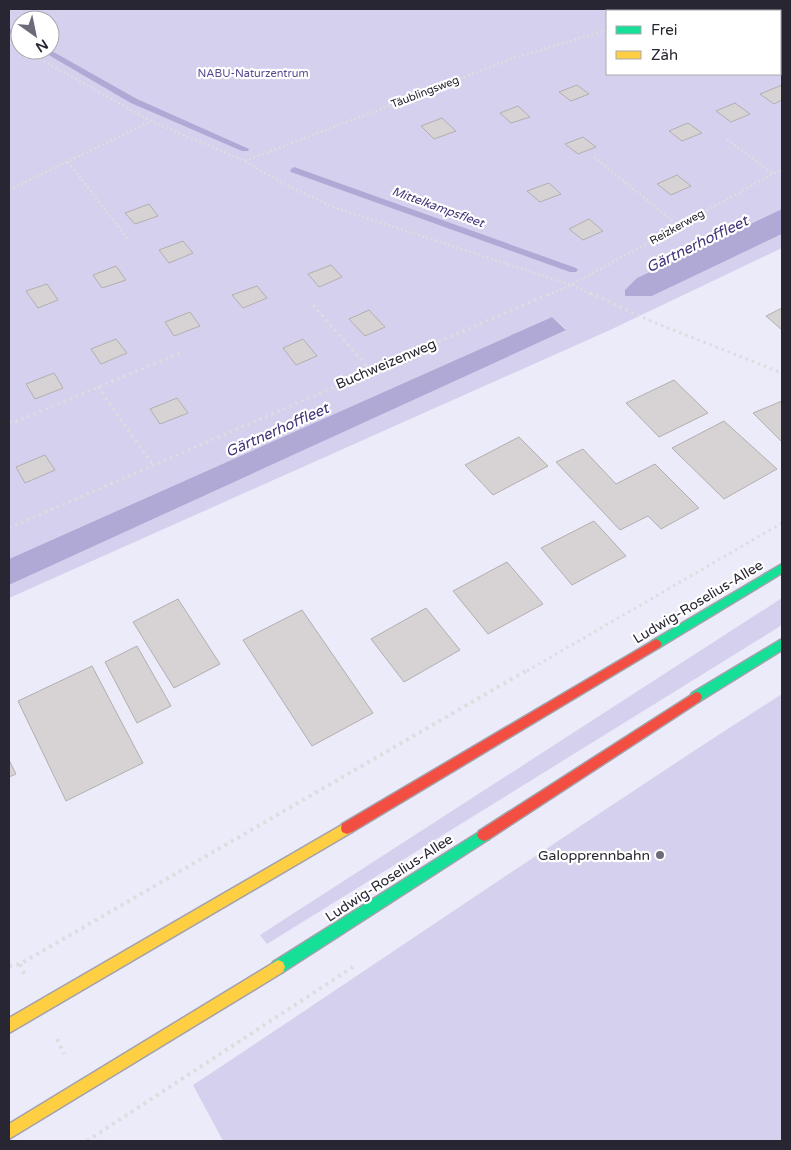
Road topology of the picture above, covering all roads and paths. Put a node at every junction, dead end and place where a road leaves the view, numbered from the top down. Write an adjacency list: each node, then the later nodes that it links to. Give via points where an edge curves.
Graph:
1 (606, 30): 6 (path, Täublingsweg, via 511,59)
2 (42, 60): 3 (path)
3 (151, 121): 6 (path); 7 (path, via 121,139)
4 (726, 139): 9 (path)
5 (594, 157): 11 (path)
6 (245, 161): 13 (path, via 333,207)
7 (68, 162): 10 (path); 12 (path)
8 (782, 169): 9 (path, Reizkerweg)
9 (774, 174): 11 (path, Reizkerweg)
10 (9, 190)
11 (679, 226): 13 (path, Reizkerweg)
12 (128, 239)
13 (572, 285): 16 (path, Buchweizenweg); 17 (path, via 653,322)
14 (313, 305): 16 (path)
15 (182, 352): 18 (path)
16 (370, 371): 20 (path, Buchweizenweg)
17 (782, 372)
18 (98, 387): 19 (path); 20 (path)
19 (9, 422)
20 (154, 466): 22 (path, Buchweizenweg)
21 (782, 524): 26 (path)
22 (9, 528)
23 (782, 568): 27 (main road, Ludwig-Roselius-Allee, via 544,712)
24 (782, 644): 29 (main road, Ludwig-Roselius-Allee, via 663,717 340,929)
25 (9, 964): 26 (path)
26 (20, 964): 27 (path)
27 (41, 1007): 28 (main road, Ludwig-Roselius-Allee); 29 (path)
28 (9, 1026)
29 (81, 1088): 30 (main road, Ludwig-Roselius-Allee); 31 (path, via 102,1131)
30 (9, 1132)
31 (87, 1141)

